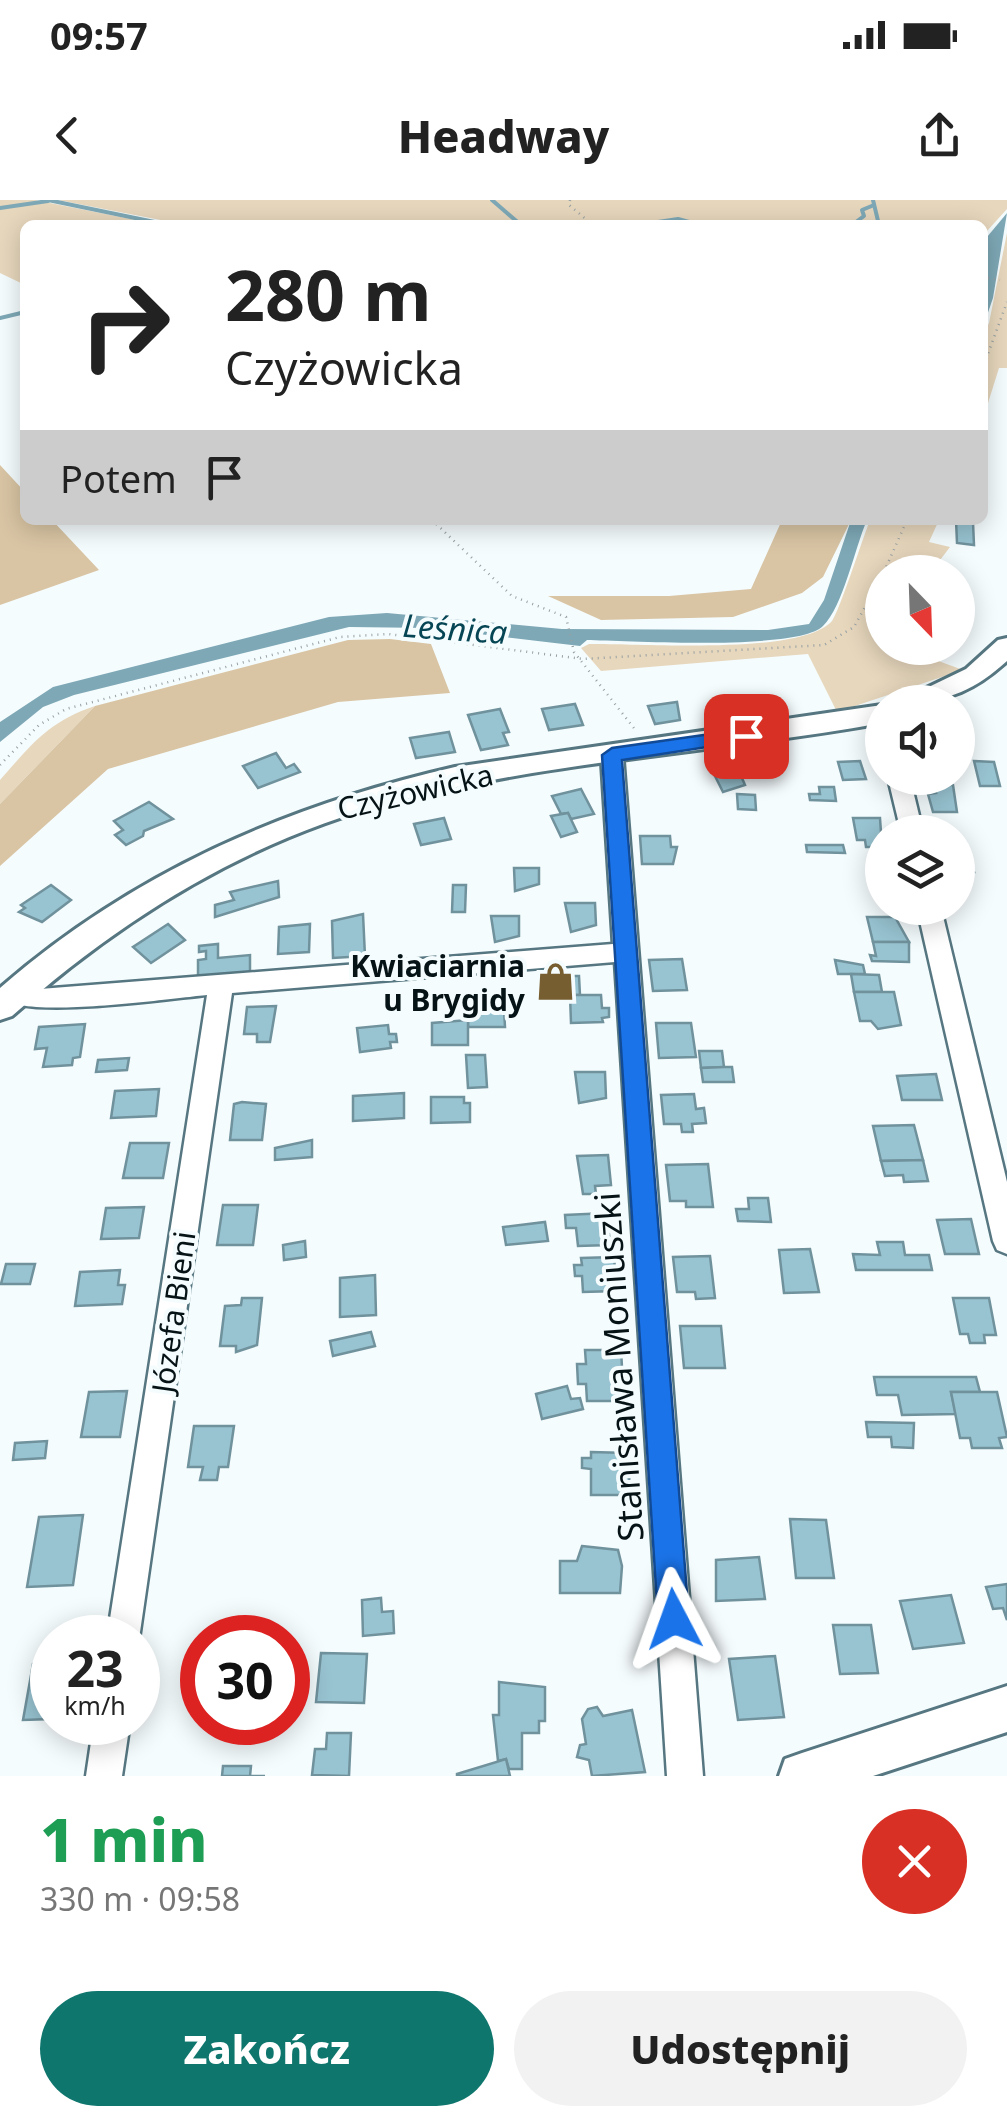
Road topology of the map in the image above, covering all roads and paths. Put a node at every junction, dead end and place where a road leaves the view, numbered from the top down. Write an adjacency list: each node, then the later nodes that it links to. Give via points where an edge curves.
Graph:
1 (570, 200): 2 (path)
2 (587, 220)
3 (988, 278): 4 (path)
4 (1000, 280)
5 (1007, 302): 6 (path)
6 (988, 354)
7 (437, 525): 11 (path, via 512,596)
8 (906, 525): 9 (path)
9 (892, 555)
10 (865, 613): 13 (path, via 844,640 824,645)
11 (569, 622): 13 (path, via 572,647)
12 (1007, 646): 14 (street)
13 (583, 659): 16 (path, via 633,722); 18 (path, via 388,634 340,637 66,709)
14 (955, 685)
15 (865, 717): 16 (street, Czyżowicka)
16 (645, 750): 17 (street, Czyżowicka)
17 (612, 755): 20 (street, Stanisława Moniuszki); 22 (street, Czyżowicka, via 398,790 284,827 121,911)
18 (0, 766)
19 (933, 925): 23 (street)
20 (626, 952): 21 (street); 28 (street, Stanisława Moniuszki)
21 (221, 986): 22 (street); 24 (street, Józefa Bieni)
22 (6, 1001)
23 (1007, 1241)
24 (127, 1615)
25 (1007, 1709): 29 (street)
26 (109, 1745): 27 (street)
27 (104, 1776)
28 (685, 1776)
29 (802, 1776)

